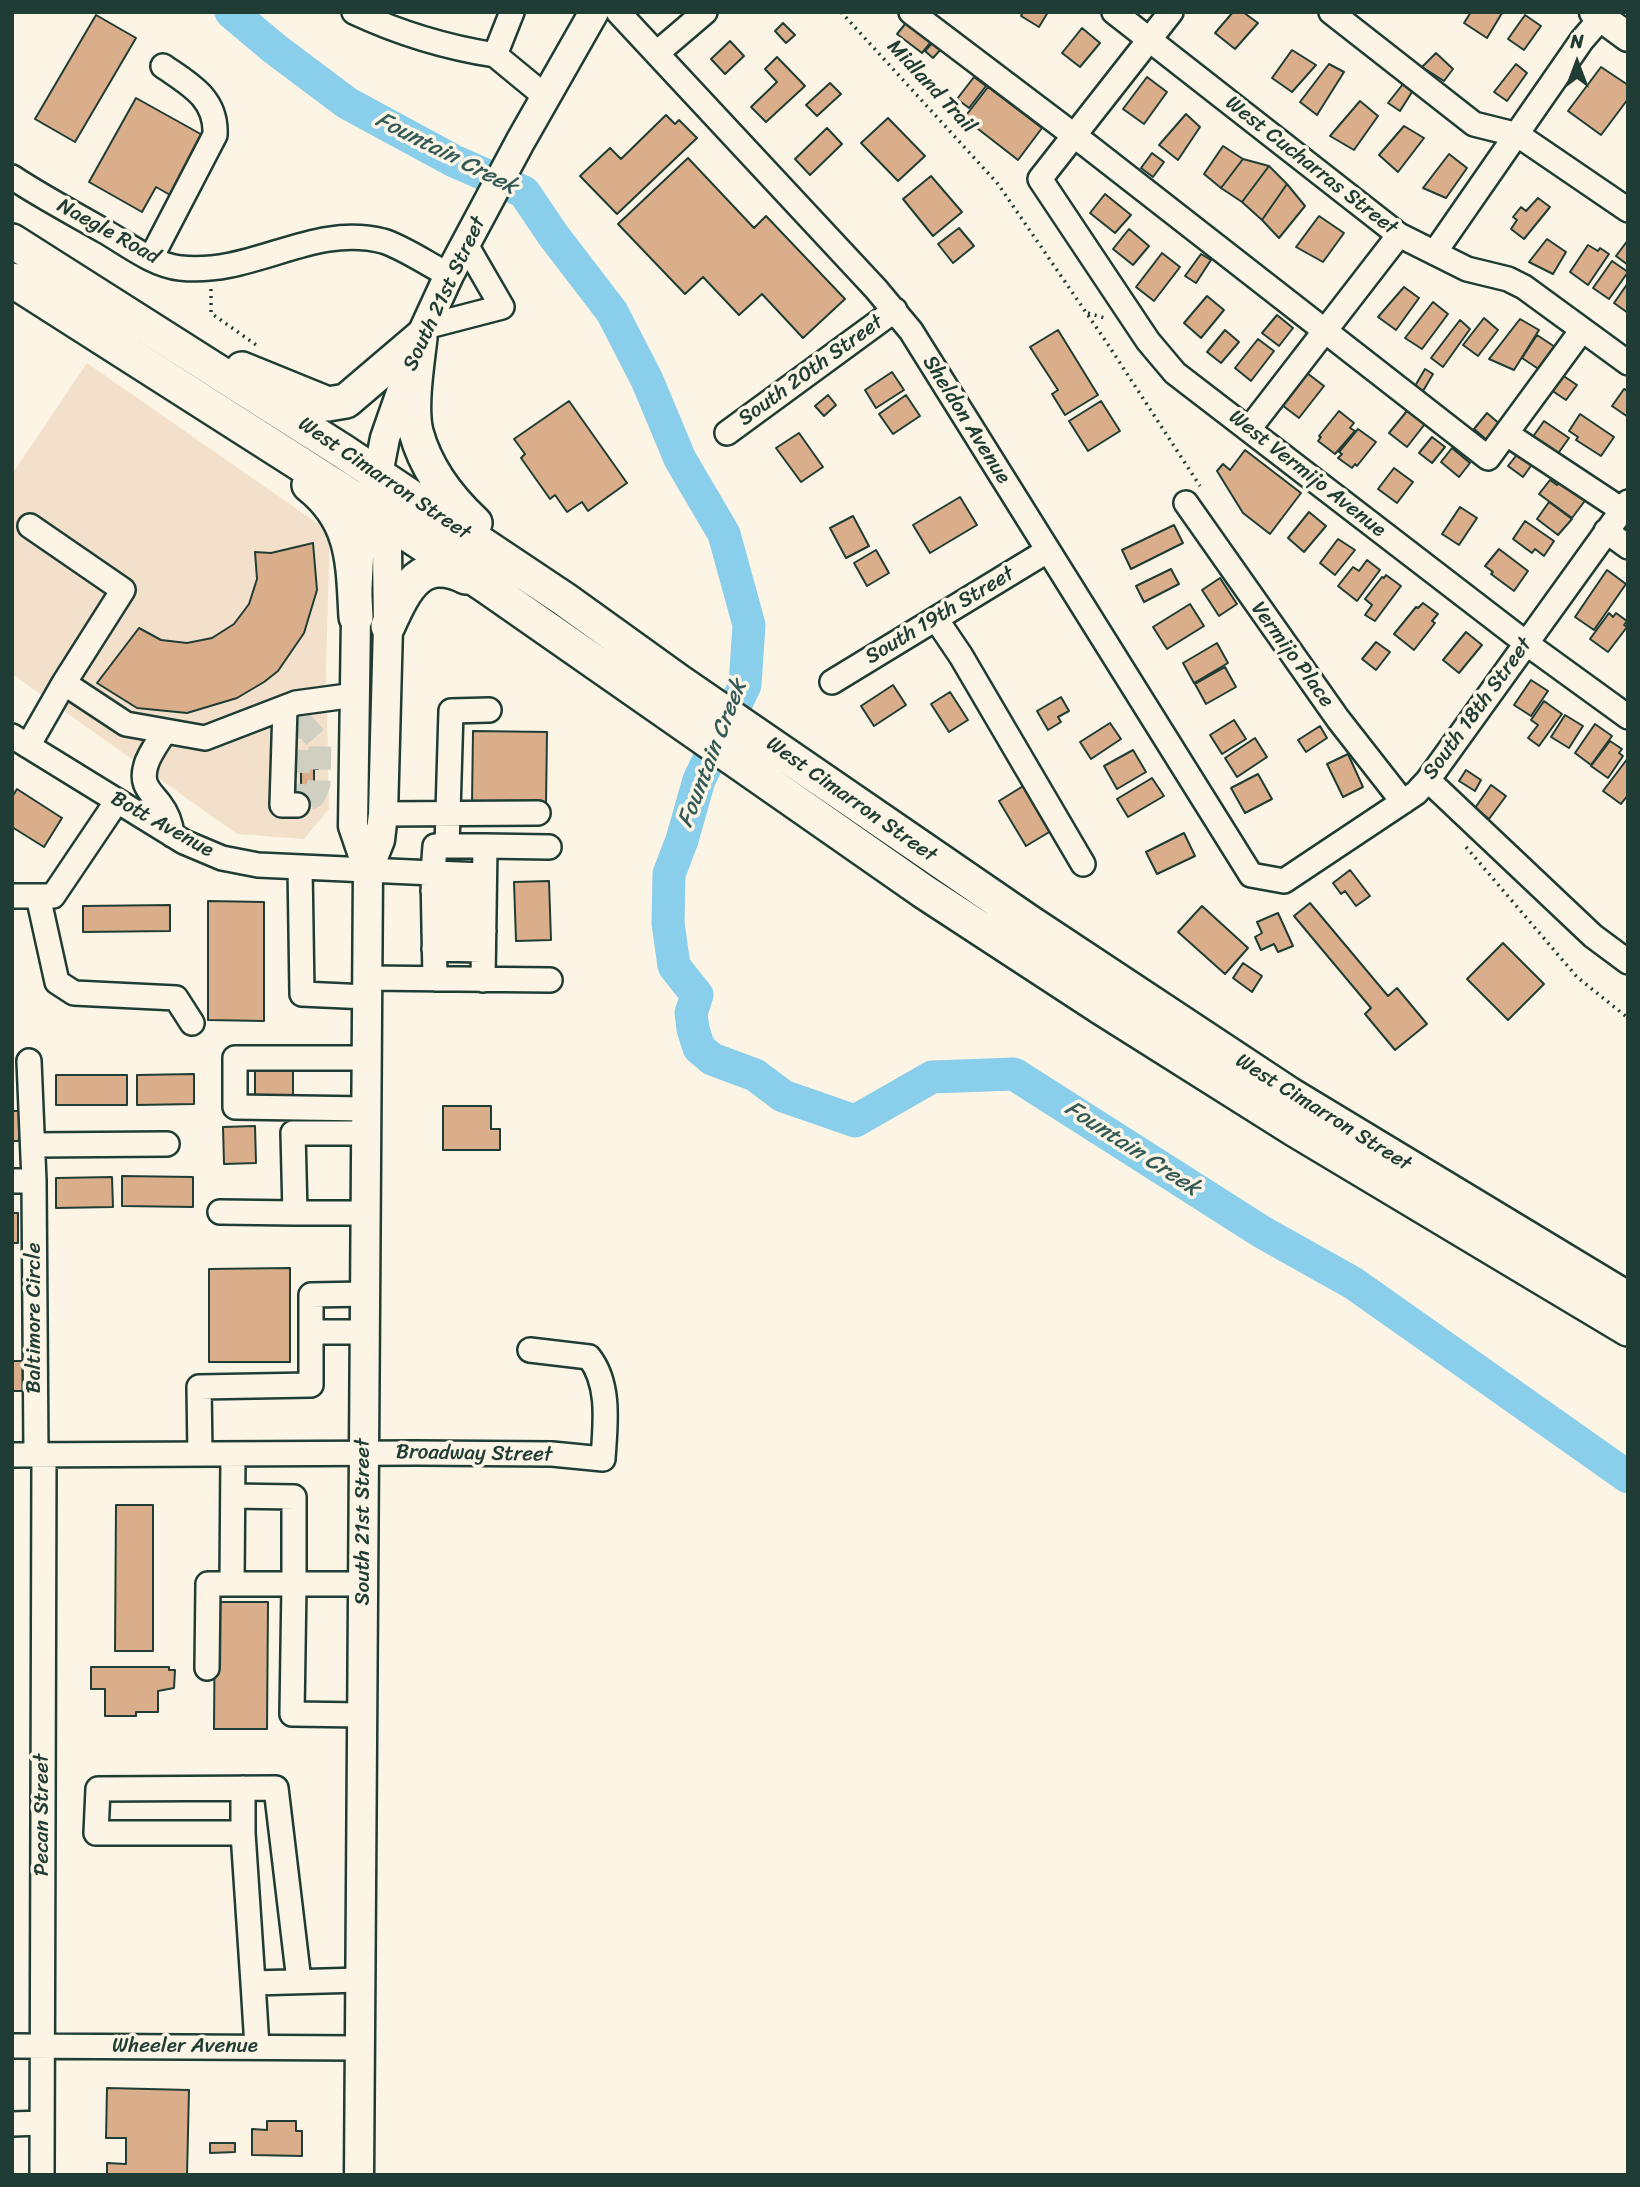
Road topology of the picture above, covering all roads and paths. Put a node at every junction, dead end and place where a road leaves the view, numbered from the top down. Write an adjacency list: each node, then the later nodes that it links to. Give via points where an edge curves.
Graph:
1 (354, 12): 14 (street, via 451,48)
2 (512, 12): 14 (street)
3 (705, 12): 13 (street)
4 (841, 12): 41 (path, Midland Trail, via 998,184 1107,343)
5 (911, 12): 18 (street)
6 (1114, 12): 12 (street, West Cucharras Street)
7 (1171, 12): 12 (street)
8 (1331, 12): 17 (street, via 1474,124)
9 (598, 13): 13 (street, Sheldon Avenue); 16 (main road, South 21st Street)
10 (1598, 15): 11 (main road); 17 (street)
11 (1628, 37)
12 (1149, 41): 18 (street); 21 (street, West Cucharras Street)
13 (657, 53): 29 (street, Sheldon Avenue)
14 (495, 55): 16 (street)
15 (163, 66): 25 (street, via 202,93 215,135)
16 (546, 97): 23 (main road, South 21st Street)
17 (1518, 135): 20 (street); 24 (street)
18 (1073, 136): 30 (street); 37 (street, West Vermijo Avenue, via 1040,179 1148,341 1175,373)
19 (12, 177): 25 (street, Naegle Road)
20 (1628, 210)
21 (1399, 235): 24 (street, West Cucharras Street); 30 (street)
22 (12, 241): 33 (highway, West Cimarron Street)
23 (465, 243): 27 (main road, South 21st Street); 32 (street, via 502,307)
24 (1435, 252): 31 (street, West Cucharras Street, via 1467,269 1524,287)
25 (151, 258): 26 (street, Naegle Road, via 177,268)
26 (209, 269): 27 (street, Naegle Road, via 251,262 322,238 354,237 385,242); 34 (path, via 211,313)
27 (449, 275): 32 (main road, South 21st Street)
28 (12, 280): 36 (highway, West Cimarron Street)
29 (895, 310): 38 (street, South 20th Street); 47 (street, Sheldon Avenue)
30 (1325, 330): 37 (street); 39 (street, via 1488,458)
31 (1582, 330): 35 (street, West Cucharras Street); 39 (street)
32 (422, 333): 33 (highway, via 346,401 328,404); 40 (main road, South 21st Street, via 385,438); 49 (highway, via 415,377 416,430 435,479)
33 (171, 341): 40 (highway, West Cimarron Street)
34 (268, 352)
35 (1628, 363)
36 (203, 402): 43 (highway, West Cimarron Street); 50 (highway, via 314,489 341,520 353,556)
37 (1249, 429): 53 (street, West Vermijo Avenue)
38 (727, 433)
39 (1507, 433): 42 (street)
40 (378, 474): 43 (main road, South 21st Street); 49 (highway, West Cimarron Street)
41 (1194, 496): 64 (street, Vermijo Place, via 1338,719)
42 (1625, 506): 45 (street, South 18th Street)
43 (375, 514): 48 (highway, West Cimarron Street); 50 (main road, South 21st Street, via 360,538); 52 (main road, South 21st Street)
44 (30, 526): 55 (street, via 123,590)
45 (1606, 531): 46 (street); 53 (street, South 18th Street)
46 (1628, 547)
47 (1047, 551): 51 (street, South 19th Street); 77 (street, Sheldon Avenue)
48 (486, 586): 52 (highway, via 454,571 428,570 411,583); 100 (highway, West Cimarron Street, via 923,891 1102,1008)
49 (544, 586): 99 (highway, West Cimarron Street, via 1029,922 1278,1087)
50 (356, 617): 56 (main road, South 21st Street)
51 (936, 619): 54 (street, South 19th Street); 74 (street)
52 (388, 625): 67 (main road, South 21st Street)
53 (1526, 643): 59 (street, West Vermijo Avenue); 62 (street, South 18th Street)
54 (832, 682)
55 (64, 683): 60 (street, via 126,724); 61 (street)
56 (355, 695): 57 (street); 76 (main road, South 21st Street, via 353,825)
57 (295, 710): 60 (street, via 205,738); 65 (street, via 282,805)
58 (489, 710): 68 (street, via 451,711)
59 (1628, 716)
60 (165, 731): 69 (street, via 146,764 146,790 160,804)
61 (20, 741): 63 (street, Bott Avenue)
62 (1428, 780): 64 (street, South 18th Street); 82 (street, via 1593,936)
63 (117, 801): 69 (street, Bott Avenue); 79 (street)
64 (1403, 802): 77 (street, South 18th Street, via 1284,881)
65 (297, 805)
66 (538, 813): 68 (street)
67 (383, 814): 68 (street); 76 (main road, South 21st Street, via 380,840)
68 (448, 814): 71 (street)
69 (172, 835): 75 (street, Bott Avenue, via 222,858)
70 (1462, 842): 87 (path, via 1577,977)
71 (447, 846): 72 (street); 80 (street, via 435,846)
72 (485, 846): 73 (street); 81 (street)
73 (549, 847)
74 (1083, 864)
75 (300, 867): 76 (street, Bott Avenue); 86 (street, via 302,994)
76 (368, 870): 80 (street, Bott Avenue); 86 (main road, South 21st Street)
77 (1251, 875)
78 (12, 896): 79 (street)
79 (46, 896): 88 (street, via 57,982 74,993 176,998)
80 (434, 911): 81 (street); 81 (street); 81 (street); 83 (street)
81 (484, 911): 84 (street)
82 (1628, 962)
83 (435, 979): 84 (street); 86 (street)
84 (483, 980): 85 (street)
85 (550, 980)
86 (367, 987): 89 (main road, South 21st Street)
87 (1628, 1018)
88 (192, 1023)
89 (367, 1058): 91 (main road, South 21st Street); 91 (street, via 235,1058 235,1107)
90 (29, 1060): 93 (street, Baltimore Circle)
91 (366, 1121): 96 (street, via 293,1133); 97 (main road, South 21st Street)
92 (167, 1144): 93 (street)
93 (33, 1145): 94 (street, Baltimore Circle)
94 (23, 1181): 108 (street, Baltimore Circle)
95 (220, 1212): 96 (street)
96 (295, 1213): 97 (street)
97 (366, 1213): 98 (main road, South 21st Street)
98 (365, 1294): 101 (street, via 311,1295); 102 (main road, South 21st Street)
99 (1628, 1299)
100 (1628, 1329)
101 (311, 1332): 102 (street); 105 (street, via 311,1385 199,1387)
102 (365, 1332): 104 (main road, South 21st Street)
103 (530, 1350): 104 (street, Broadway Street, via 589,1357 598,1368 605,1410 603,1459 552,1454)
104 (364, 1453): 106 (street, Broadway Street); 112 (main road, South 21st Street)
105 (200, 1454): 106 (street, Broadway Street); 108 (street, Broadway Street)
106 (233, 1454): 109 (street)
107 (12, 1455): 108 (street, Broadway Street)
108 (40, 1455): 121 (street, Pecan Street)
109 (233, 1496): 110 (street); 111 (street, via 294,1497)
110 (232, 1584): 111 (street); 113 (street, via 208,1584)
111 (294, 1584): 112 (street); 114 (street, via 292,1714)
112 (363, 1584): 114 (main road, South 21st Street)
113 (207, 1668)
114 (362, 1715): 117 (main road, South 21st Street)
115 (243, 1788): 116 (street); 116 (street, via 97,1790 96,1833); 118 (street, via 276,1788)
116 (243, 1833): 119 (street)
117 (360, 1980): 118 (street); 123 (main road, South 21st Street)
118 (299, 1982): 119 (street)
119 (254, 1983): 122 (street)
120 (12, 2046): 121 (street, Wheeler Avenue)
121 (43, 2046): 122 (street, Wheeler Avenue); 124 (street, Pecan Street)
122 (257, 2048): 123 (street, Wheeler Avenue)
123 (359, 2048): 127 (main road, South 21st Street)
124 (42, 2123): 125 (street); 126 (street, Pecan Street)
125 (12, 2124)
126 (42, 2175)
127 (359, 2175)

